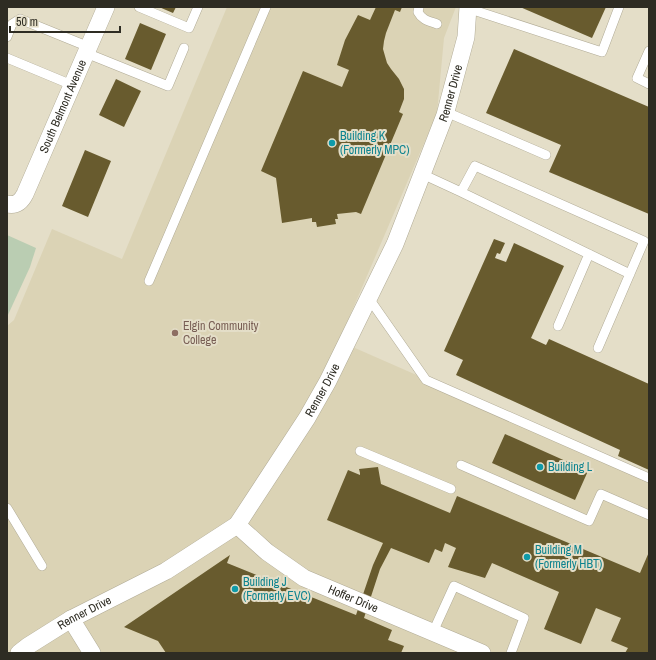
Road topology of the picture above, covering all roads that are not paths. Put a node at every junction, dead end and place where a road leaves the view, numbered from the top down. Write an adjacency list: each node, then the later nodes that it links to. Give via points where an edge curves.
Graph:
1 (106, 7): 11 (street, South Belmont Avenue)
2 (139, 7): 3 (lane, via 189,28)
3 (198, 7)
4 (266, 7): 23 (lane)
5 (419, 7): 8 (lane, via 418,12 423,19)
6 (619, 7): 7 (lane, via 602,52)
7 (467, 8): 16 (street, Renner Drive, via 466,37)
8 (437, 24)
9 (7, 37): 11 (lane, via 12,24 20,19)
10 (184, 48): 11 (lane, via 168,86)
11 (87, 50): 15 (street, South Belmont Avenue)
12 (649, 51): 14 (lane, via 637,78)
13 (7, 58): 15 (lane)
14 (649, 84)
15 (72, 85): 20 (street, South Belmont Avenue, via 23,200)
16 (446, 112): 17 (lane); 18 (street, Renner Drive)
17 (546, 155)
18 (422, 174): 19 (lane); 24 (street, Renner Drive, via 395,244)
19 (461, 192): 21 (lane); 22 (lane, via 475,166 644,241)
20 (12, 204)
21 (590, 254): 22 (lane); 25 (lane)
22 (630, 274): 26 (lane)
23 (149, 281)
24 (368, 297): 29 (lane, via 426,380); 33 (street, Renner Drive, via 308,418)
25 (558, 326)
26 (598, 348)
27 (360, 451): 30 (lane)
28 (461, 465): 32 (lane, via 589,521 601,494)
29 (649, 478)
30 (451, 489)
31 (7, 508): 34 (lane)
32 (649, 515)
33 (236, 525): 35 (street, Renner Drive, via 166,571); 36 (street, Hoffer Drive, via 267,552 304,578)
34 (42, 566)
35 (71, 619): 37 (street, Renner Drive); 38 (street)
36 (433, 632): 39 (street, Hoffer Drive); 40 (lane, via 454,586 524,618)
37 (19, 653)
38 (92, 653)
39 (482, 653)
40 (511, 653)

